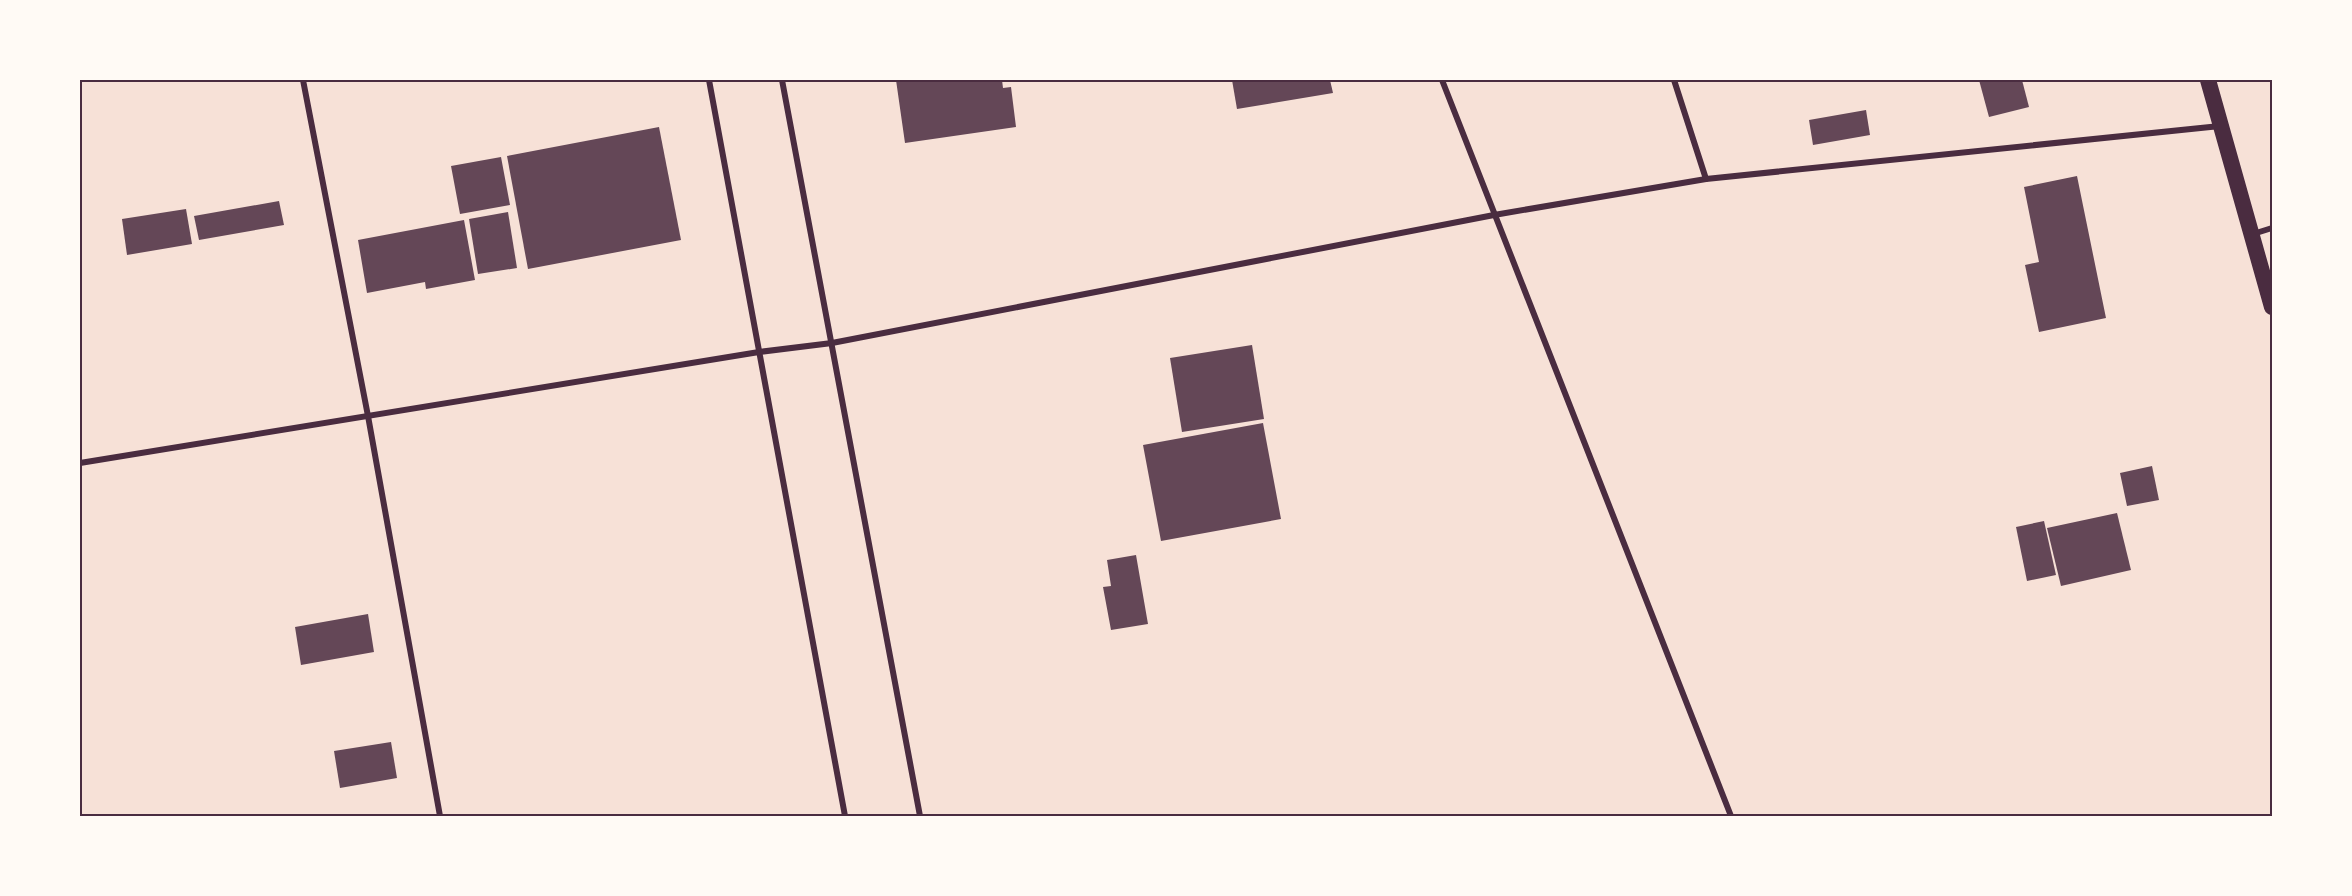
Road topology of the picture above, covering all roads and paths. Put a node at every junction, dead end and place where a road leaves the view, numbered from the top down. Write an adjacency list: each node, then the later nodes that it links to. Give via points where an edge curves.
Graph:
1 (303, 80): 15 (street)
2 (709, 80): 14 (street)
3 (782, 80): 13 (street)
4 (1442, 80): 9 (street)
5 (1674, 80): 8 (street)
6 (2208, 80): 7 (highway)
7 (2222, 126): 8 (street); 11 (highway)
8 (1706, 179): 9 (street)
9 (1494, 215): 13 (street); 20 (street)
10 (2272, 228): 11 (street)
11 (2252, 234): 12 (highway)
12 (2272, 307)
13 (832, 343): 14 (street); 19 (street)
14 (759, 352): 15 (street); 18 (street)
15 (368, 416): 16 (street); 17 (street)
16 (80, 464)
17 (440, 816)
18 (845, 816)
19 (920, 816)
20 (1731, 816)

